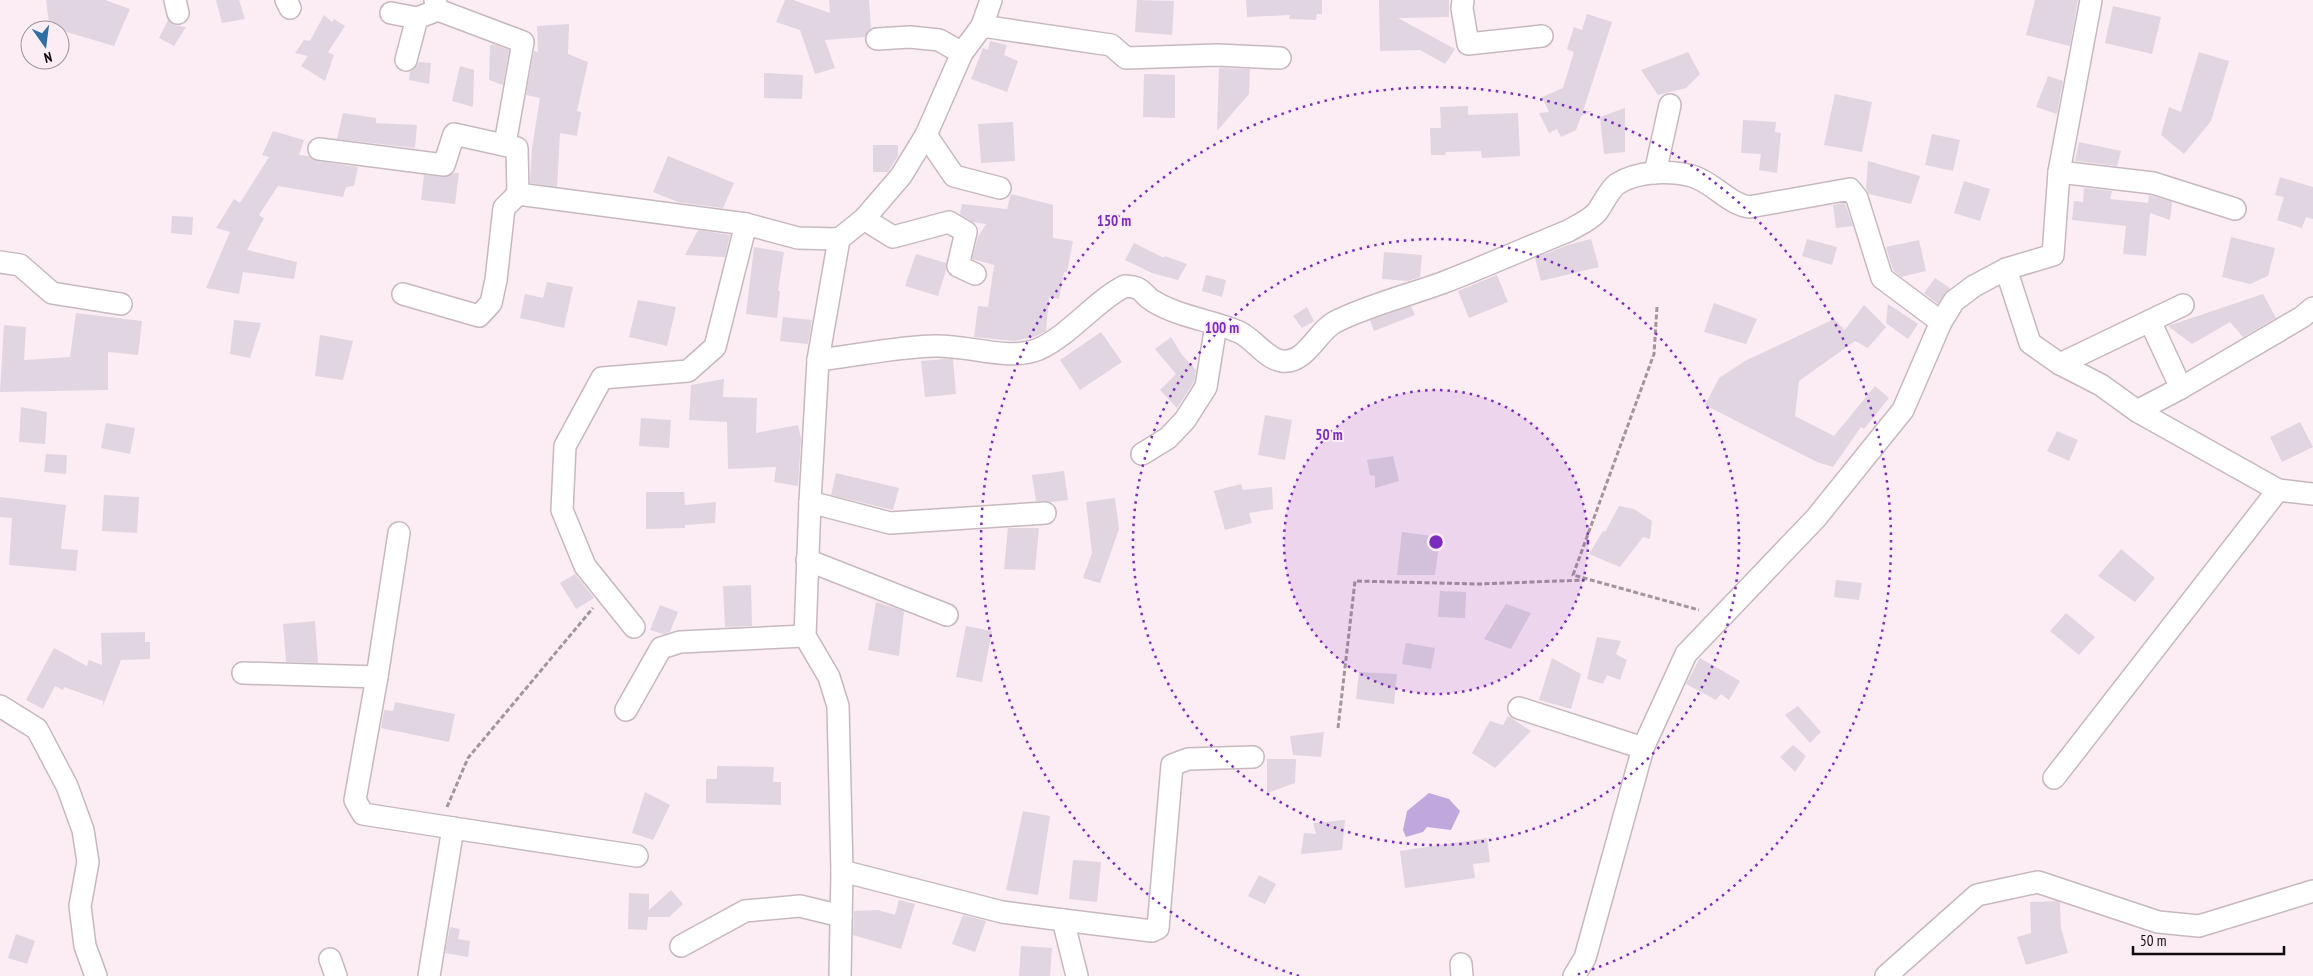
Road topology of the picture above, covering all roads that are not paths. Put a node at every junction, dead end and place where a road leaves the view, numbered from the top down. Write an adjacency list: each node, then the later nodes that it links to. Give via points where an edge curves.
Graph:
1 (991, 0): 7 (street)
2 (1463, 0): 8 (street, via 1468,44)
3 (2091, 0): 17 (street)
4 (437, 5): 6 (street); 15 (street, via 523,42)
5 (391, 13): 6 (street)
6 (417, 18): 12 (street)
7 (982, 26): 10 (street); 11 (street, via 1111,45 1126,58 1217,54)
8 (1542, 36)
9 (877, 39): 10 (street, via 910,37 939,40)
10 (962, 53): 14 (street)
11 (1280, 58)
12 (406, 60)
13 (1670, 105): 18 (street)
14 (926, 135): 19 (street, via 954,176); 22 (street, via 901,176)
15 (505, 144): 16 (street, via 454,134 444,165); 20 (street, via 517,148)
16 (319, 149)
17 (2059, 172): 21 (street, via 2153,183); 26 (street, via 2053,255)
18 (1655, 173): 33 (street, via 1697,178 1739,205 1749,207 1850,189 1857,198 1882,278); 34 (street, via 1616,185 1588,221 1568,231 1334,322 1295,359 1283,361 1272,358 1239,332)
19 (1000, 188)
20 (518, 194): 23 (street); 28 (street, via 504,208 491,303 479,316)
21 (2235, 209)
22 (864, 219): 24 (street); 27 (street, via 893,238 949,222 966,232 958,266)
23 (746, 224): 24 (street, via 798,238); 47 (street, via 714,347 688,371 602,378 565,446 562,510 586,566)
24 (839, 239): 35 (street)
25 (0, 262): 29 (street, via 20,265 52,293)
26 (2006, 269): 33 (street, via 1954,301); 36 (street, via 2030,343)
27 (975, 274)
28 (403, 294)
29 (121, 304)
30 (2183, 305): 32 (street)
31 (2313, 308): 37 (street)
32 (2150, 321): 36 (street); 37 (street)
33 (1941, 322): 54 (street, via 1903,410 1816,518 1686,654)
34 (1216, 325): 35 (street, via 1170,309 1152,300 1145,292 1125,286 1047,344 1027,353 932,346); 39 (street, via 1206,387 1185,420 1168,438)
35 (818, 360): 42 (street)
36 (2060, 364): 38 (street, via 2101,386)
37 (2181, 388): 38 (street)
38 (2137, 411): 40 (street)
39 (1142, 454)
40 (2278, 490): 41 (street); 56 (street)
41 (2313, 494)
42 (810, 502): 43 (street, via 890,524); 45 (street)
43 (1045, 513)
44 (399, 534): 50 (street)
45 (807, 560): 46 (street); 48 (street)
46 (948, 615)
47 (634, 627)
48 (805, 636): 53 (street, via 680,642 661,648); 59 (street, via 829,677 838,706)
49 (243, 673): 50 (street)
50 (377, 677): 57 (street, via 355,800 363,814)
51 (0, 706): 64 (street, via 37,729 67,786 83,830 88,862 80,906 85,946)
52 (1519, 708): 54 (street)
53 (626, 710)
54 (1643, 748): 68 (street, via 1585,958)
55 (1253, 757): 62 (street, via 1188,759 1172,765 1158,928 1152,931)
56 (2054, 778)
57 (446, 827): 58 (street); 65 (street)
58 (637, 856)
59 (842, 870): 61 (street); 62 (street, via 1002,912)
60 (2313, 891): 69 (street, via 2200,926 2158,922 2038,882 1977,895)
61 (841, 916): 63 (street, via 800,906 745,911); 66 (street)
62 (1063, 920): 67 (street)
63 (681, 946)
64 (96, 976)
65 (429, 976)
66 (840, 976)
67 (1077, 976)
68 (1574, 976)
69 (1886, 976)

